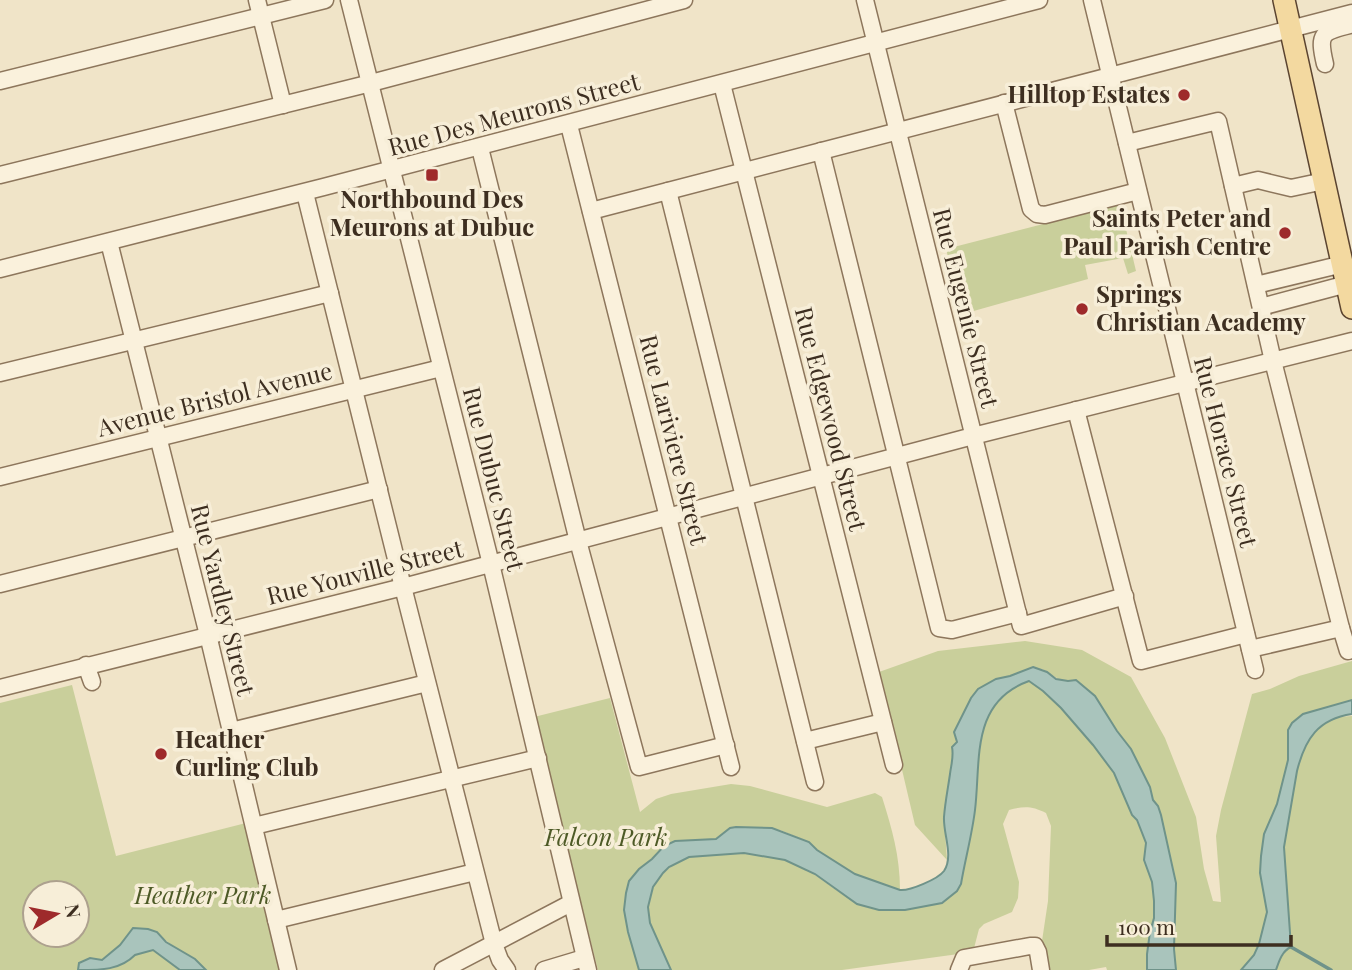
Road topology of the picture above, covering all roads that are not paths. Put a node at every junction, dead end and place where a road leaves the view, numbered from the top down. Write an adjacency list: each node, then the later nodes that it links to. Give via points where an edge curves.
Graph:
1 (325, 0): 8 (street)
2 (349, 0): 16 (street, Rue Dubuc Street)
3 (684, 0): 16 (street)
4 (865, 0): 12 (street, Rue Eugenie Street)
5 (1039, 0): 12 (street, Rue Des Meurons Street)
6 (1092, 0): 14 (street, Rue Horace Street)
7 (1284, 0): 11 (main road)
8 (259, 8): 15 (street); 19 (street)
9 (1352, 13): 11 (street)
10 (1352, 24): 13 (street, via 1324,34)
11 (1291, 29): 14 (street); 28 (main road)
12 (876, 43): 17 (street, Rue Des Meurons Street); 21 (street, Rue Eugenie Street)
13 (1325, 64)
14 (1111, 76): 18 (street); 22 (street, Rue Horace Street)
15 (0, 81)
16 (371, 83): 19 (street); 25 (street, Rue Dubuc Street)
17 (722, 84): 20 (street, Rue Des Meurons Street); 26 (street, Rue Edgewood Street)
18 (1004, 103): 21 (street); 31 (street, via 1031,209 1037,214)
19 (284, 105): 27 (street)
20 (569, 125): 23 (street, Rue Des Meurons Street); 33 (street, Rue Lariviere Street)
21 (897, 131): 24 (street); 48 (street, Rue Eugenie Street)
22 (1127, 143): 29 (street, via 1218,121); 31 (street, Rue Horace Street)
23 (480, 148): 25 (street, Rue Des Meurons Street); 57 (street)
24 (821, 150): 26 (street); 50 (street)
25 (392, 171): 32 (street, Rue Des Meurons Street); 43 (street, Rue Dubuc Street)
26 (744, 171): 30 (street); 52 (street, Rue Edgewood Street)
27 (0, 175)
28 (1324, 181): 29 (street, via 1291,188 1258,180); 37 (main road)
29 (1233, 186): 36 (street)
30 (668, 191): 33 (street); 54 (street)
31 (1138, 191): 45 (street, Rue Horace Street)
32 (305, 193): 34 (street, Rue Des Meurons Street); 38 (street)
33 (591, 211): 55 (street, Rue Lariviere Street)
34 (109, 242): 35 (street, Rue Des Meurons Street); 40 (street, Rue Yardley Street)
35 (0, 269)
36 (1256, 285): 37 (street); 39 (street)
37 (1349, 289): 39 (street)
38 (330, 293): 40 (street); 46 (street)
39 (1261, 307): 42 (street)
40 (134, 340): 44 (street); 49 (street, Rue Yardley Street)
41 (1352, 341): 42 (street)
42 (1273, 360): 45 (street); 63 (street)
43 (441, 368): 46 (street, Avenue Bristol Avenue); 58 (street, Rue Dubuc Street)
44 (0, 373)
45 (1185, 382): 47 (street); 65 (street, Rue Horace Street)
46 (354, 389): 49 (street, Avenue Bristol Avenue); 53 (street)
47 (1076, 410): 48 (street); 61 (street)
48 (973, 436): 50 (street, Rue Youville Street); 62 (street, Rue Eugenie Street)
49 (158, 438): 51 (street, Avenue Bristol Avenue); 56 (street, Rue Yardley Street)
50 (897, 456): 52 (street, Rue Youville Street); 62 (street, via 939,628)
51 (0, 477)
52 (821, 477): 54 (street, Rue Youville Street); 72 (street, Rue Edgewood Street)
53 (379, 489): 56 (street); 60 (street)
54 (745, 497): 55 (street, Rue Youville Street); 74 (street)
55 (669, 517): 57 (street, Rue Youville Street); 75 (street, Rue Lariviere Street)
56 (183, 538): 59 (street); 64 (street, Rue Yardley Street)
57 (578, 541): 58 (street, Rue Youville Street); 75 (street, via 639,767)
58 (491, 564): 60 (street, Rue Youville Street); 76 (street, Rue Dubuc Street)
59 (0, 584)
60 (403, 587): 64 (street, Rue Youville Street); 70 (street)
61 (1125, 596): 62 (street); 65 (street, via 1141,661)
62 (1020, 620)
63 (1341, 628): 65 (street); 66 (street)
64 (208, 635): 67 (street, Rue Youville Street); 73 (street, Rue Yardley Street)
65 (1248, 642): 68 (street, Rue Horace Street)
66 (1348, 651)
67 (86, 665): 69 (street); 71 (street, Rue Youville Street)
68 (1255, 670)
69 (92, 682)
70 (427, 683): 73 (street); 79 (street)
71 (0, 688)
72 (883, 722): 74 (street); 77 (street, Rue Edgewood Street)
73 (231, 731): 81 (street, Rue Yardley Street)
74 (805, 741): 80 (street)
75 (726, 745): 78 (street, Rue Lariviere Street)
76 (538, 758): 79 (street); 83 (street, Rue Dubuc Street)
77 (894, 765)
78 (731, 767)
79 (451, 779): 81 (street); 82 (street)
80 (815, 782)
81 (254, 827): 84 (street, Rue Yardley Street)
82 (475, 873): 84 (street); 85 (street)
83 (571, 903): 85 (street); 86 (street, Rue Dubuc Street)
84 (276, 920): 87 (street, Rue Yardley Street)
85 (494, 944): 88 (street); 89 (street)
86 (586, 964): 90 (street)
87 (288, 970)
88 (443, 970)
89 (507, 970)
90 (544, 970)
91 (959, 970): 92 (street, via 964,958 1030,946 1038,952)
92 (1041, 970)

